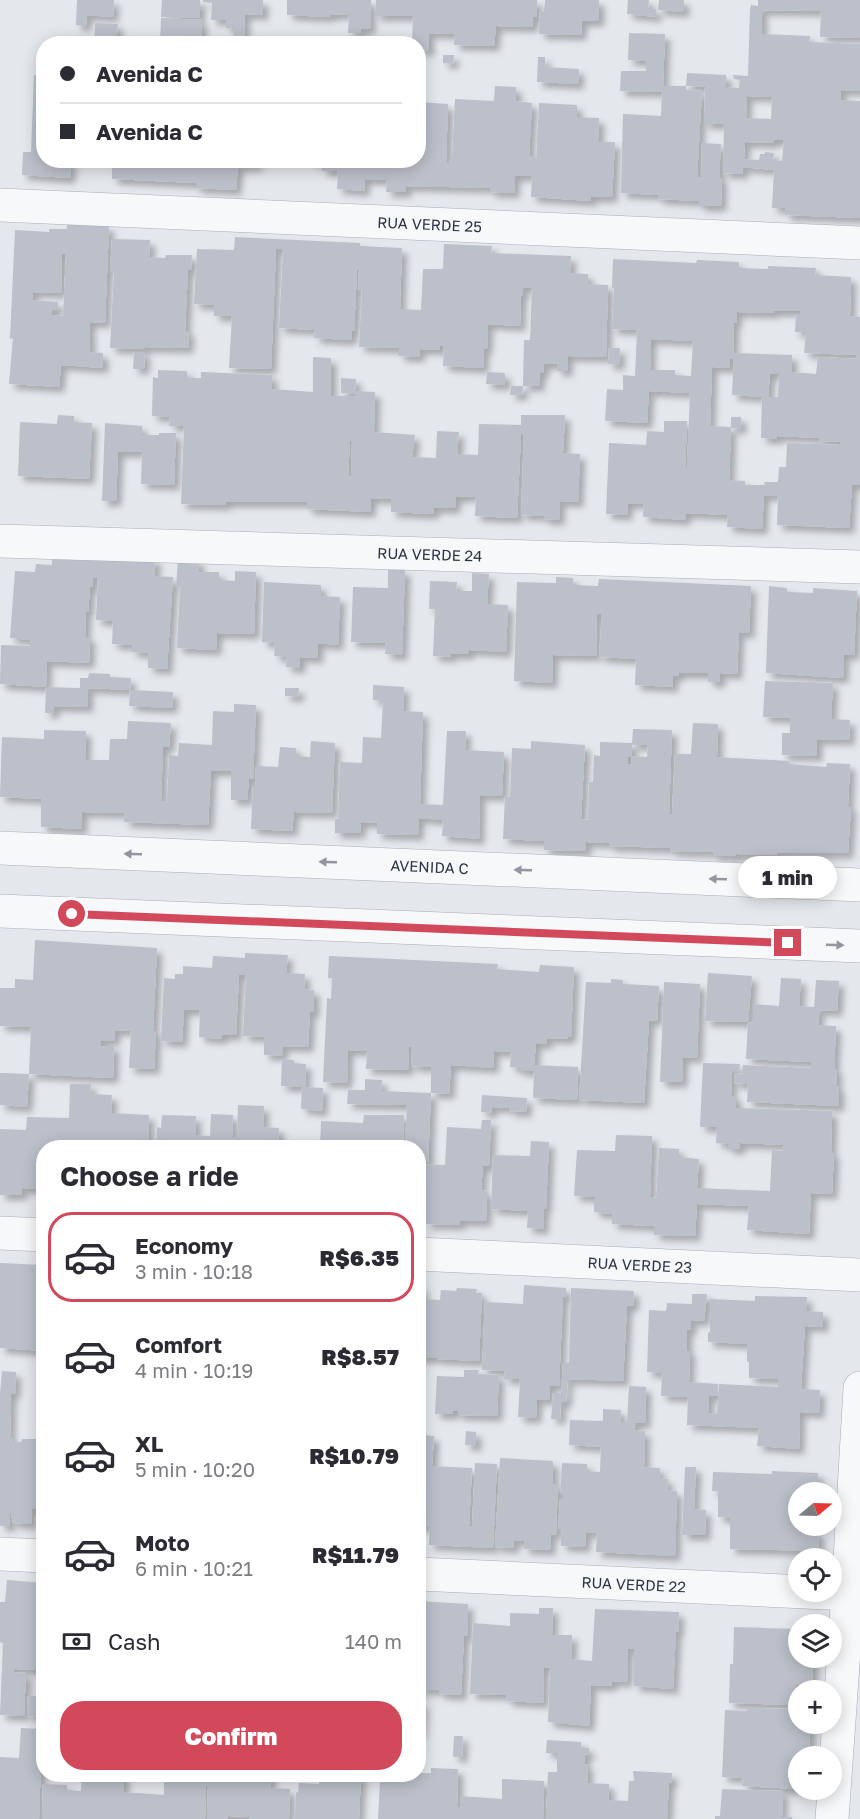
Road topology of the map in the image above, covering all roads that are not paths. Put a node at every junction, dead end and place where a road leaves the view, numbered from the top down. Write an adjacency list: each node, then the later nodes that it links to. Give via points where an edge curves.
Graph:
1 (0, 205): 2 (street, RUA VERDE 25)
2 (860, 243)
3 (0, 541): 4 (street, RUA VERDE 24)
4 (860, 567)
5 (0, 848): 6 (street, AVENIDA C, one-way to 5)
6 (860, 885)
7 (0, 911): 8 (street, one-way to 8)
8 (860, 946)
9 (0, 1233): 10 (street)
10 (36, 1235)
11 (426, 1254): 12 (street, RUA VERDE 23)
12 (860, 1275)
13 (860, 1388): 17 (street)
14 (0, 1554): 15 (street)
15 (36, 1556)
16 (426, 1574): 17 (street, RUA VERDE 22)
17 (848, 1594): 18 (street)
18 (832, 1819)

